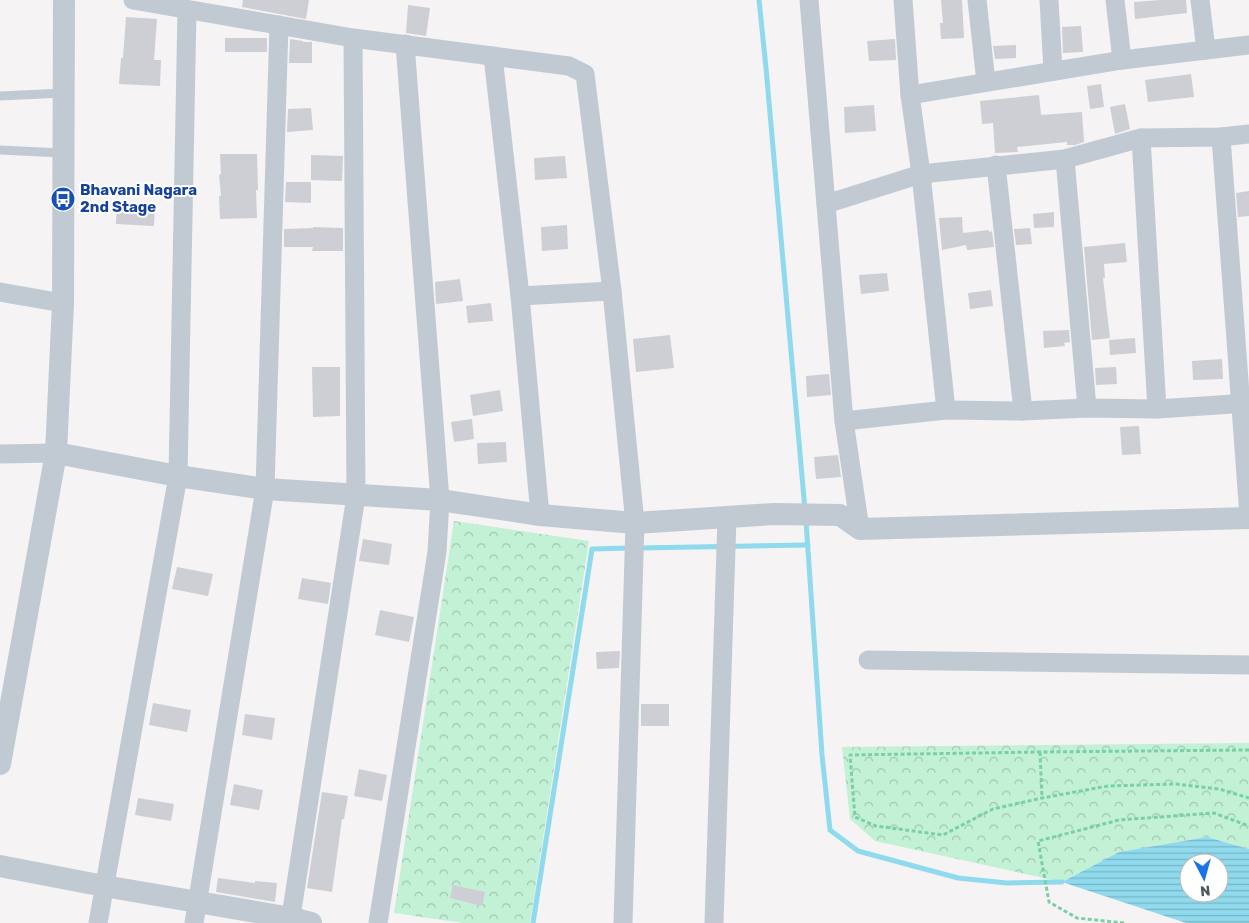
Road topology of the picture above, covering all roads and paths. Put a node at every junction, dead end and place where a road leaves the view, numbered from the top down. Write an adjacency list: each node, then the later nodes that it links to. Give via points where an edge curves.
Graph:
1 (64, 0): 19 (street)
2 (133, 0): 9 (street)
3 (809, 0): 30 (street)
4 (902, 0): 21 (street)
5 (977, 0): 18 (street)
6 (1049, 0): 17 (street)
7 (1115, 0): 16 (street)
8 (1200, 0): 14 (street)
9 (187, 10): 10 (street); 43 (street)
10 (279, 25): 11 (street); 44 (street)
11 (353, 38): 12 (street); 45 (street)
12 (405, 44): 15 (street); 46 (street)
13 (1249, 45): 14 (street)
14 (1206, 50): 16 (street)
15 (493, 56): 31 (street, via 569,66 585,74); 33 (street)
16 (1122, 60): 17 (street)
17 (1053, 71): 18 (street)
18 (986, 82): 21 (street)
19 (64, 93): 20 (lane); 26 (street)
20 (0, 96)
21 (910, 96): 29 (street)
22 (1249, 134): 24 (street)
23 (1141, 138): 24 (street); 27 (street); 37 (street)
24 (1221, 138): 35 (street)
25 (0, 150): 26 (lane)
26 (64, 153): 34 (street)
27 (1065, 159): 28 (street); 36 (street)
28 (996, 165): 29 (street); 39 (street)
29 (921, 174): 30 (street); 38 (street)
30 (826, 204): 40 (street)
31 (612, 291): 33 (street); 50 (street)
32 (0, 292): 34 (street)
33 (520, 296): 47 (street)
34 (63, 303): 42 (street)
35 (1245, 403): 37 (street); 49 (street)
36 (1087, 408): 37 (street); 39 (street)
37 (1157, 409)
38 (946, 410): 39 (street); 40 (street)
39 (1024, 411)
40 (844, 421): 51 (street)
41 (0, 454): 42 (street)
42 (56, 454): 43 (street); 56 (street)
43 (178, 476): 44 (street); 61 (street)
44 (265, 489): 45 (street); 62 (street)
45 (356, 496): 46 (street); 63 (street)
46 (440, 500): 47 (street); 65 (street, via 437,552)
47 (540, 515): 50 (street)
48 (727, 517): 50 (street); 51 (street, via 840,515); 67 (street)
49 (1249, 517): 51 (street)
50 (635, 523): 66 (street)
51 (860, 529)
52 (868, 660): 53 (street)
53 (1249, 665)
54 (1249, 750): 55 (path)
55 (1040, 752): 57 (path); 57 (path, via 850,755 855,817 876,826 943,835 993,809)
56 (0, 764)
57 (1042, 798): 58 (path, via 1108,786 1176,784 1219,789)
58 (1249, 798)
59 (1249, 826): 68 (path, via 1214,813 1119,820 1038,842 1049,902 1077,918)
60 (0, 866): 61 (street)
61 (104, 886): 62 (street); 64 (street)
62 (196, 912): 63 (street)
63 (297, 921)
64 (98, 923)
65 (378, 923)
66 (623, 923)
67 (714, 923)
68 (1124, 923)

